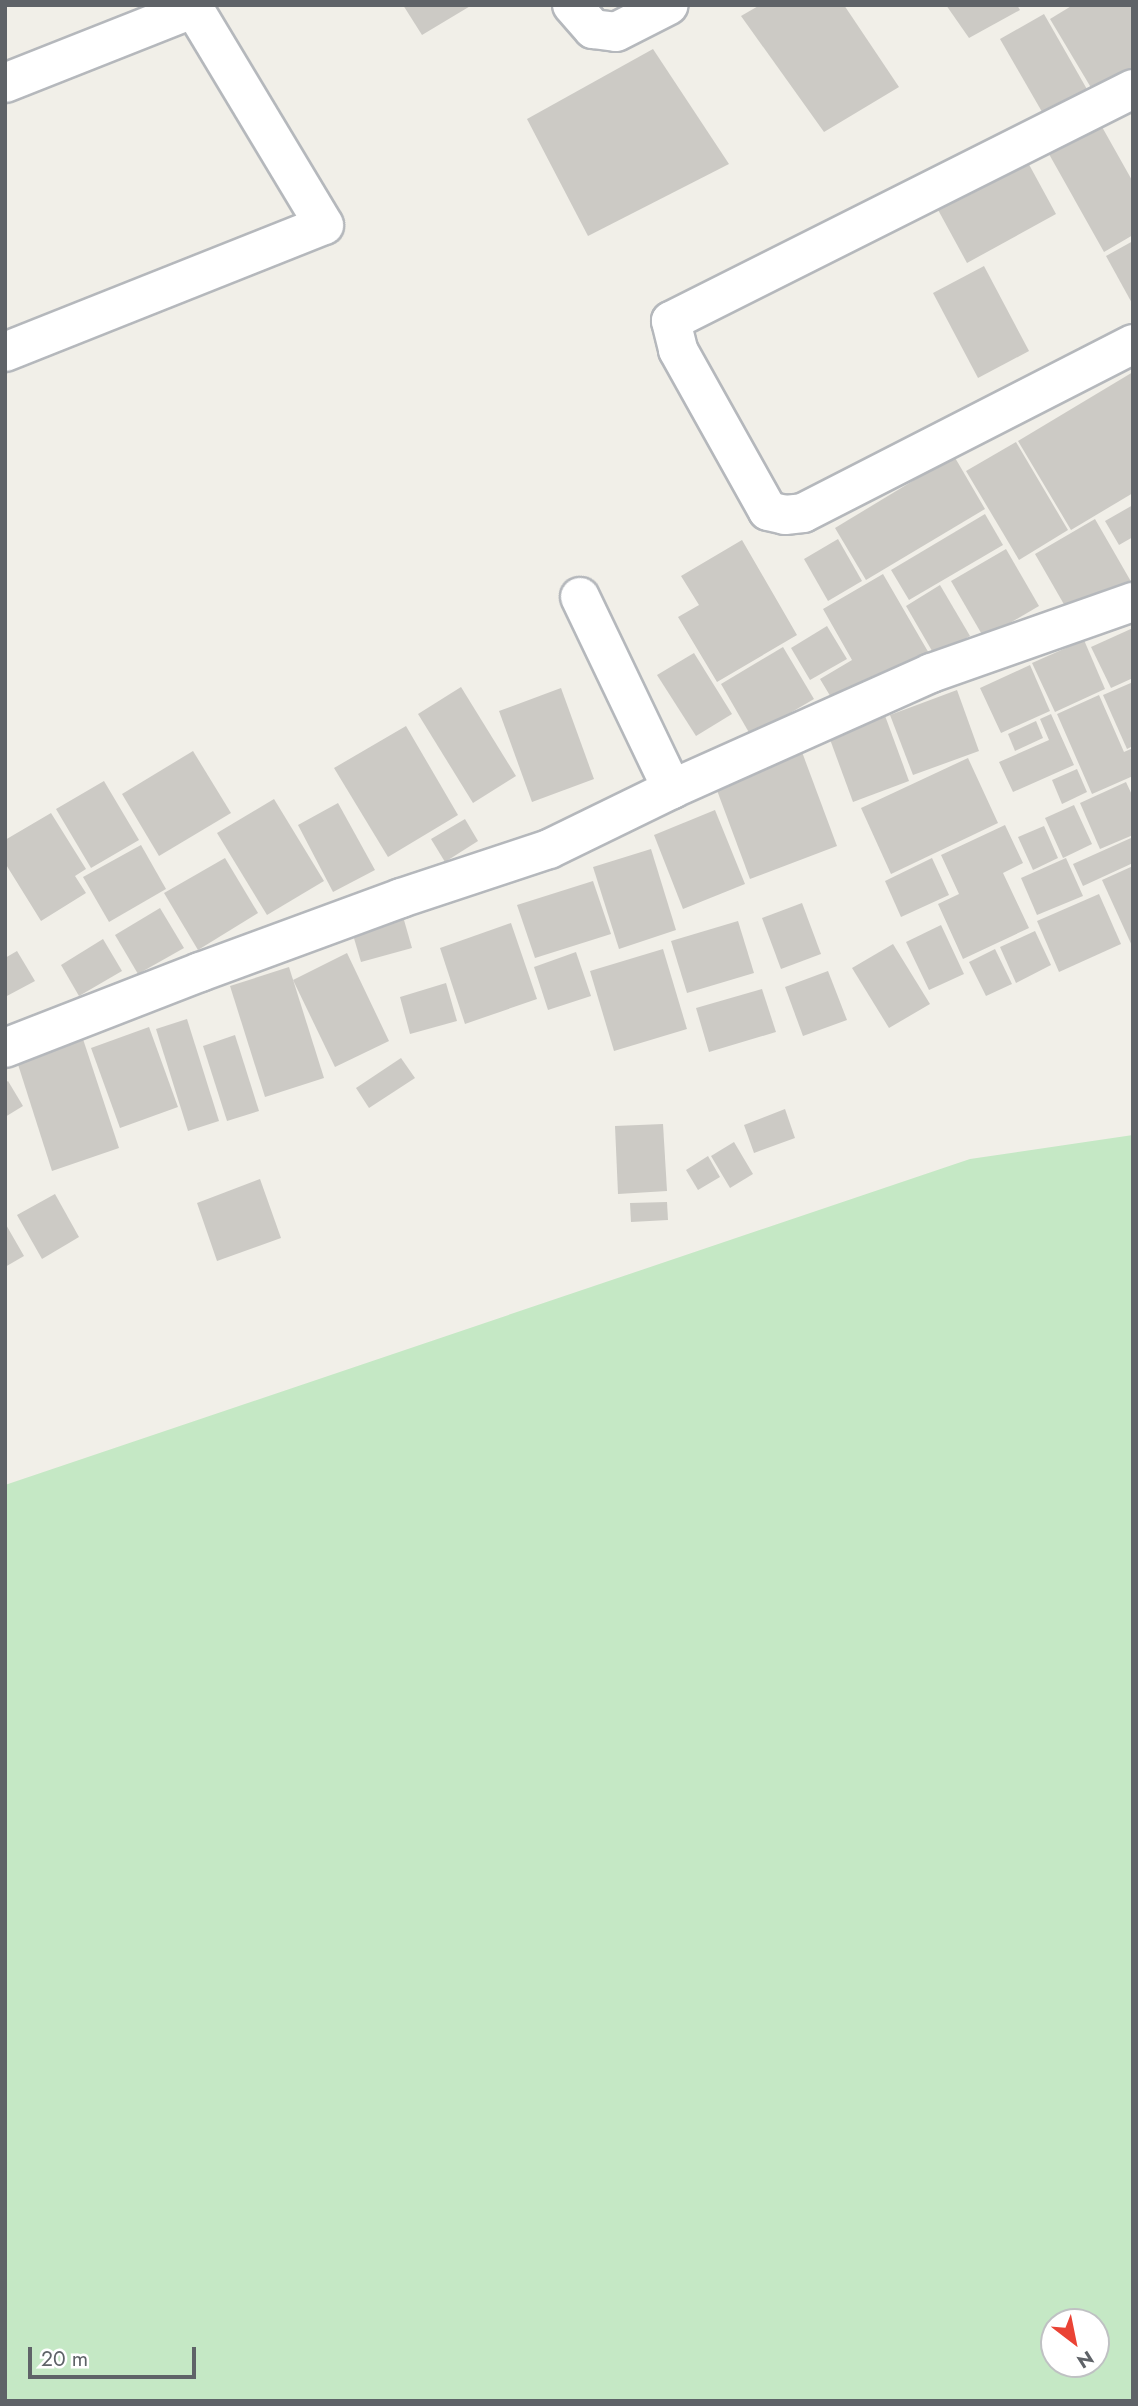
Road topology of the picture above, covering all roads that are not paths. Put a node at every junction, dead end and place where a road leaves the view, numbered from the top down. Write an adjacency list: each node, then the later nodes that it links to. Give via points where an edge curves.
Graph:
1 (572, 5): 2 (street, via 593,30 616,32)
2 (669, 5)
3 (193, 7): 4 (street); 7 (street, via 324,225)
4 (5, 83)
5 (1133, 89): 6 (street, via 671,321 678,350 768,512 785,515 803,513)
6 (1133, 344)
7 (5, 352)
8 (580, 597): 10 (street)
9 (1133, 601): 10 (street, via 931,673)
10 (672, 789): 11 (street, via 549,849 212,967)
11 (5, 1048)

